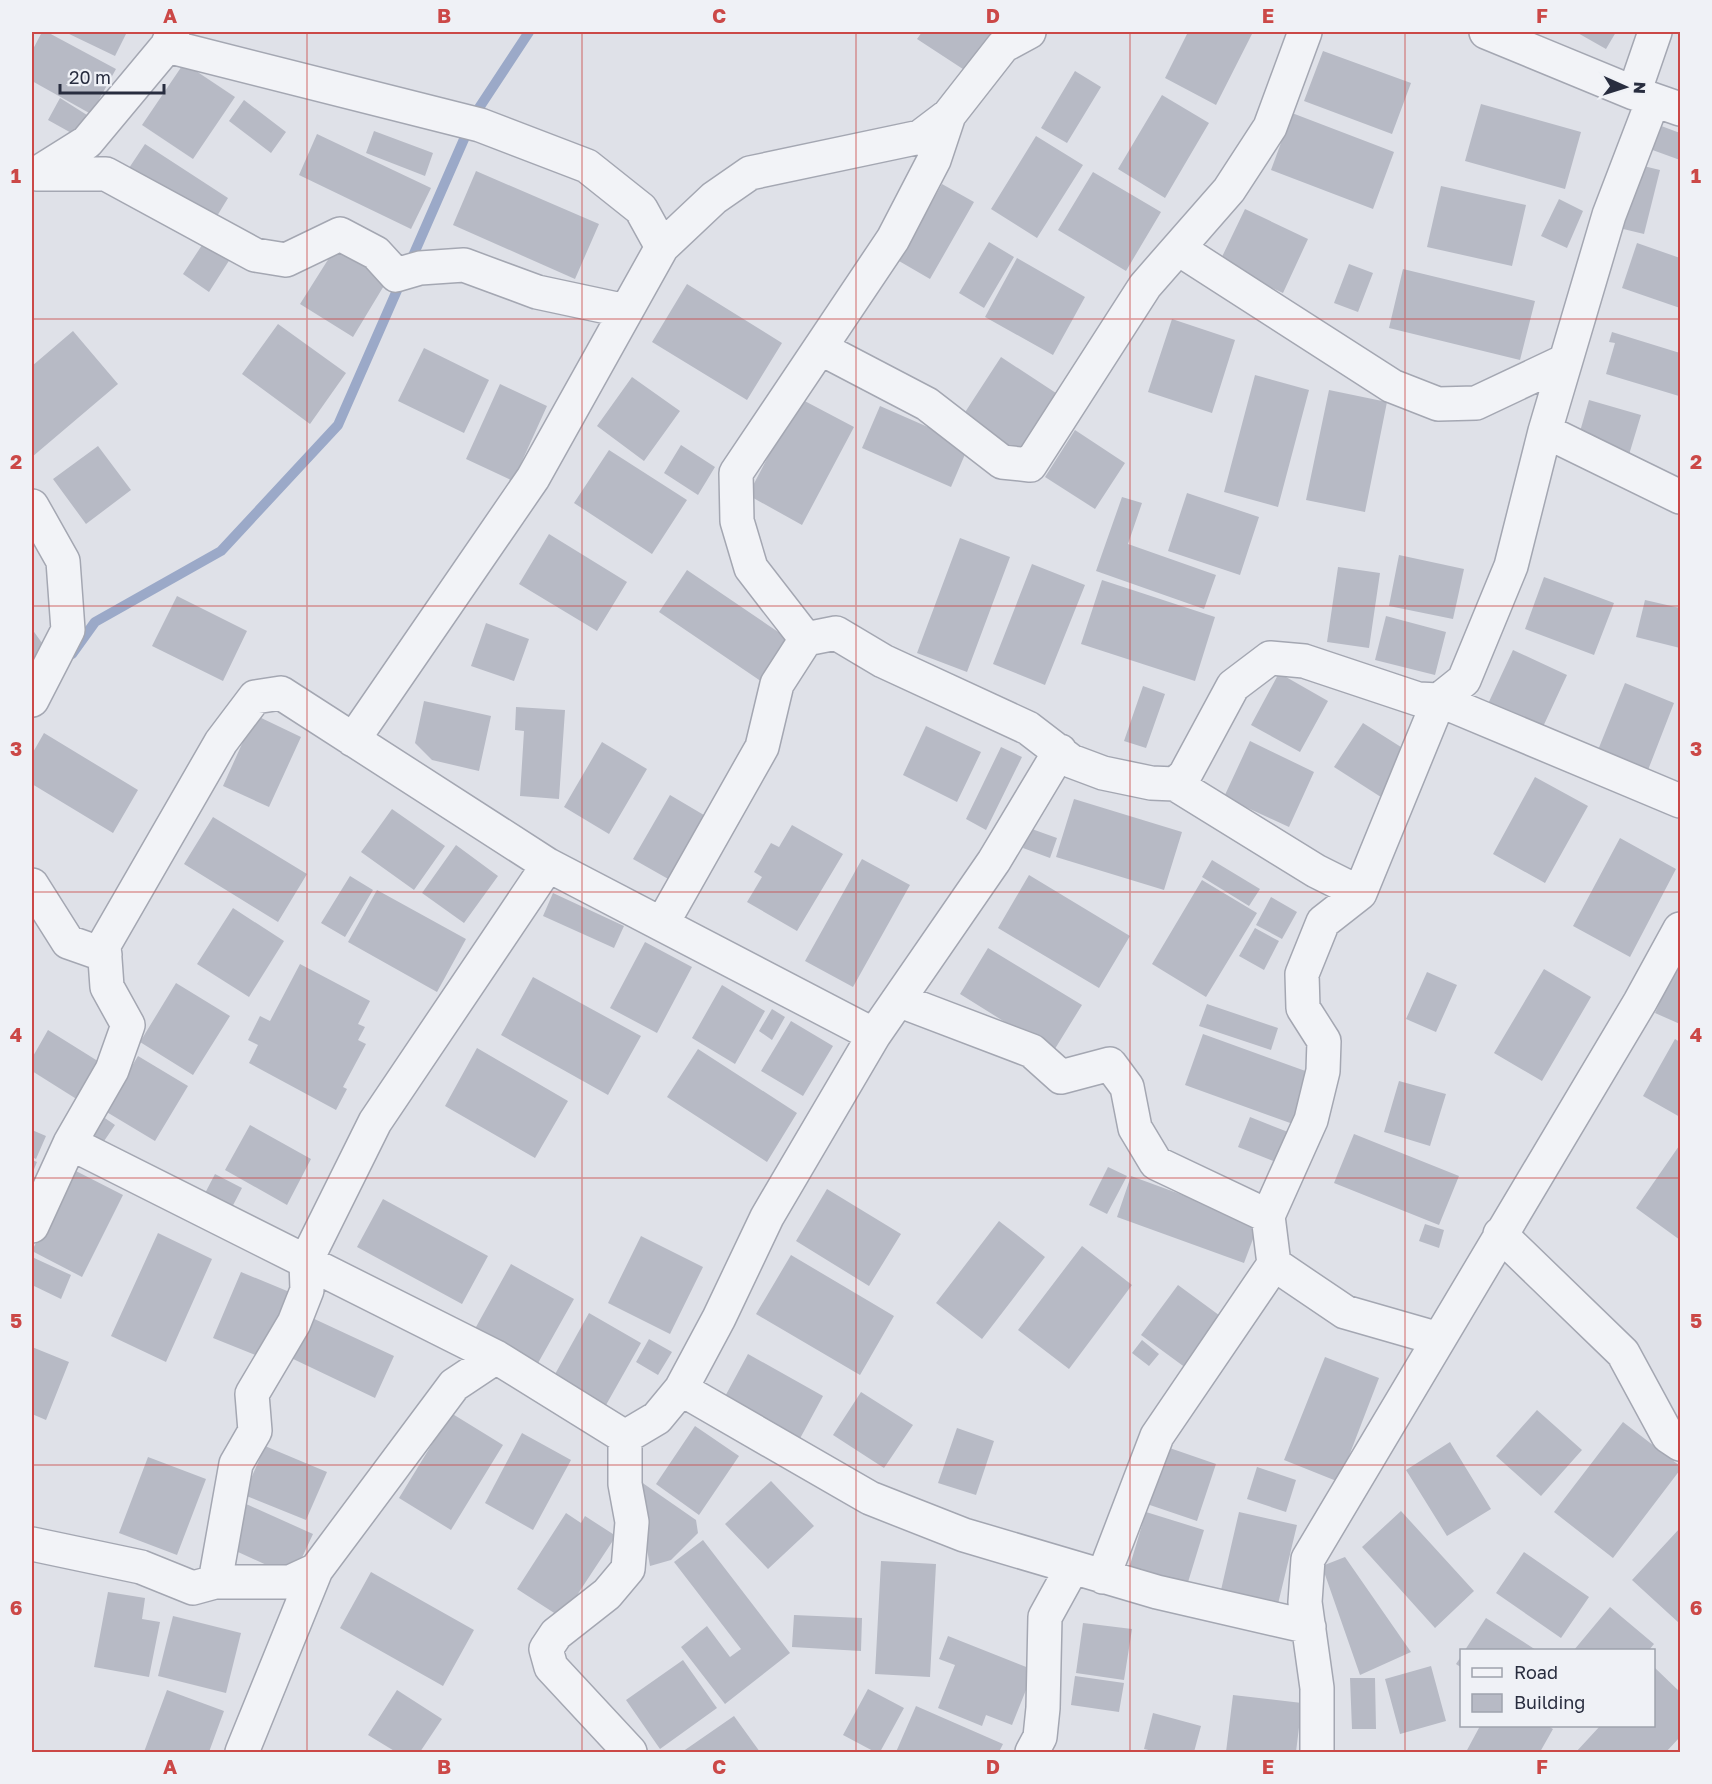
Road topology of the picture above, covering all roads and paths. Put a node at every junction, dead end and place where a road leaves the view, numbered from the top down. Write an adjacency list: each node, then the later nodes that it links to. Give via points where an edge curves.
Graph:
1 (1029, 32): 7 (street, via 1003,46)
2 (1305, 32): 10 (street, via 1270,127 1229,190)
3 (1486, 32): 6 (street)
4 (1655, 32): 6 (street)
5 (170, 39): 8 (street, via 87,142); 9 (street, via 480,124 587,166 641,209)
6 (1656, 101): 13 (street, via 1609,215)
7 (949, 115): 9 (street, via 920,137 750,172 714,198); 12 (street, via 934,160 893,239)
8 (35, 174): 11 (street, via 106,174 255,255 286,260 340,234 376,253 396,275 420,268 464,265 537,292)
9 (662, 247): 11 (street)
10 (1179, 249): 12 (street, via 1145,286 1030,465 1002,462 927,404); 13 (street, via 1392,386 1438,404 1476,403)
11 (626, 311): 20 (street, via 533,478)
12 (820, 348): 17 (street, via 736,473 736,521 751,568)
13 (1565, 361): 14 (street)
14 (1545, 431): 15 (street); 19 (street, via 1511,566 1464,680)
15 (1680, 497)
16 (32, 506): 18 (street, via 63,561 68,630)
17 (806, 639): 21 (street, via 836,633 883,661 1028,728); 27 (street, via 777,684 762,747)
18 (32, 700)
19 (1439, 700): 22 (street, via 1418,699 1304,661 1270,658 1233,686 1185,775); 23 (street); 26 (street)
20 (353, 740): 24 (street); 29 (street, via 281,693 255,697 221,742 143,875 104,945)
21 (1060, 751): 22 (street, via 1071,760 1103,772); 30 (street, via 994,861)
22 (1175, 784): 26 (street, via 1316,871)
23 (1680, 801)
24 (548, 865): 27 (street); 36 (street, via 375,1122)
25 (32, 885): 29 (street, via 68,942)
26 (1360, 893): 33 (street, via 1323,922 1302,974 1303,1008 1324,1041 1323,1071 1311,1119)
27 (662, 924): 31 (street)
28 (1680, 929): 35 (street)
29 (105, 955): 32 (street, via 107,987 128,1025 111,1070)
30 (898, 1000): 31 (street); 33 (street, via 1032,1051 1061,1077 1110,1064 1127,1087 1135,1128 1156,1163)
31 (874, 1035): 40 (street, via 767,1217)
32 (70, 1143): 34 (street); 36 (street)
33 (1268, 1216): 37 (street)
34 (32, 1226)
35 (1500, 1234): 38 (street); 42 (street, via 1623,1353 1668,1436)
36 (306, 1261): 39 (street); 47 (street, via 307,1290 294,1323 252,1394 255,1431 236,1464)
37 (1274, 1264): 38 (street, via 1345,1312); 46 (street, via 1157,1436)
38 (1439, 1339): 48 (street, via 1308,1559 1305,1602)
39 (496, 1357): 41 (street); 45 (street, via 454,1385)
40 (681, 1389): 41 (street, via 657,1418); 44 (street, via 870,1498 964,1535)
41 (625, 1437): 51 (street, via 625,1484 632,1521 628,1569 607,1594 556,1634 546,1649 551,1667)
42 (1680, 1444)
43 (32, 1544): 47 (street, via 141,1568 194,1588)
44 (1072, 1568): 46 (street); 52 (street, via 1045,1617 1043,1708 1040,1737)
45 (316, 1570): 47 (street, via 290,1582); 50 (street)
46 (1103, 1577): 48 (street)
47 (215, 1582)
48 (1309, 1627): 49 (street)
49 (1324, 1751)
50 (242, 1752)
51 (630, 1752)
52 (1032, 1752)

